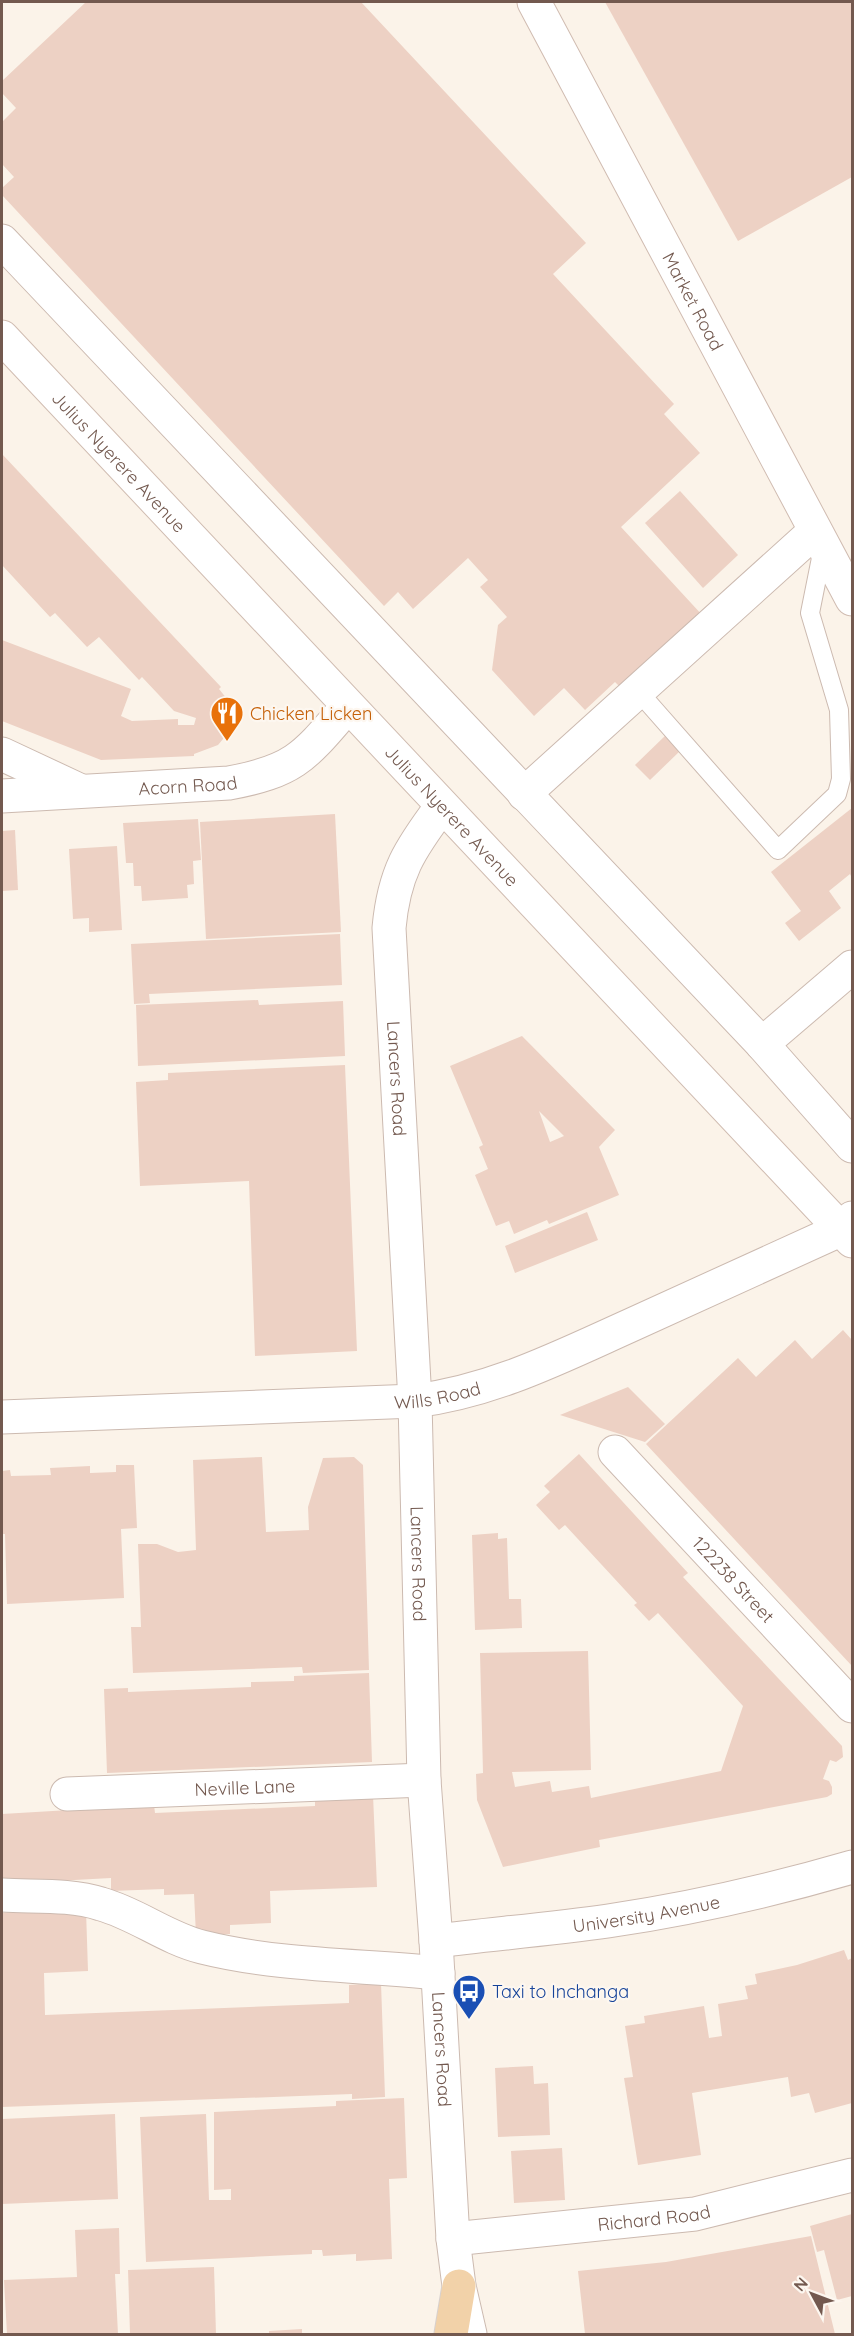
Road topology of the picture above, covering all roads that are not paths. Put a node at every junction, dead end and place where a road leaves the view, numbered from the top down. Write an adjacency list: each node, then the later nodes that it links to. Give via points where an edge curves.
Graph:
1 (534, 2): 4 (street, Market Road)
2 (2, 241): 10 (street)
3 (2, 337): 7 (street, Julius Nyerere Avenue)
4 (819, 540): 5 (street, Market Road); 6 (street); 6 (lane, via 810,613 839,710 841,779 837,794 778,850)
5 (852, 602)
6 (638, 691): 10 (street)
7 (347, 707): 9 (street, Acorn Road, via 296,762 264,776 229,783); 12 (street, Julius Nyerere Avenue)
8 (2, 754): 9 (street)
9 (80, 790): 11 (street, Acorn Road)
10 (524, 794): 14 (street)
11 (2, 796)
12 (442, 806): 16 (street, Julius Nyerere Avenue); 17 (street, Lancers Road, via 415,842 399,873 389,928)
13 (852, 967): 14 (street)
14 (762, 1044): 15 (street)
15 (852, 1146)
16 (849, 1230): 17 (street, Wills Road, via 511,1377 457,1395)
17 (415, 1401): 18 (street, Wills Road); 21 (street, Lancers Road)
18 (2, 1417)
19 (615, 1452): 20 (street, 122238 Street)
20 (852, 1706)
21 (424, 1780): 22 (street, Neville Lane); 25 (street, Lancers Road)
22 (67, 1794)
23 (852, 1867): 25 (street, University Avenue, via 795,1884 661,1912)
24 (2, 1895): 26 (street, via 77,1898 101,1904 174,1938 229,1953)
25 (436, 1941): 26 (street, Lancers Road)
26 (438, 1973): 28 (street, Lancers Road)
27 (852, 2175): 28 (street, Richard Road, via 695,2214)
28 (453, 2239): 29 (street, Lancers Road)
29 (459, 2286): 30 (main road); 31 (street, Lancers Road)
30 (451, 2334)
31 (470, 2334)

